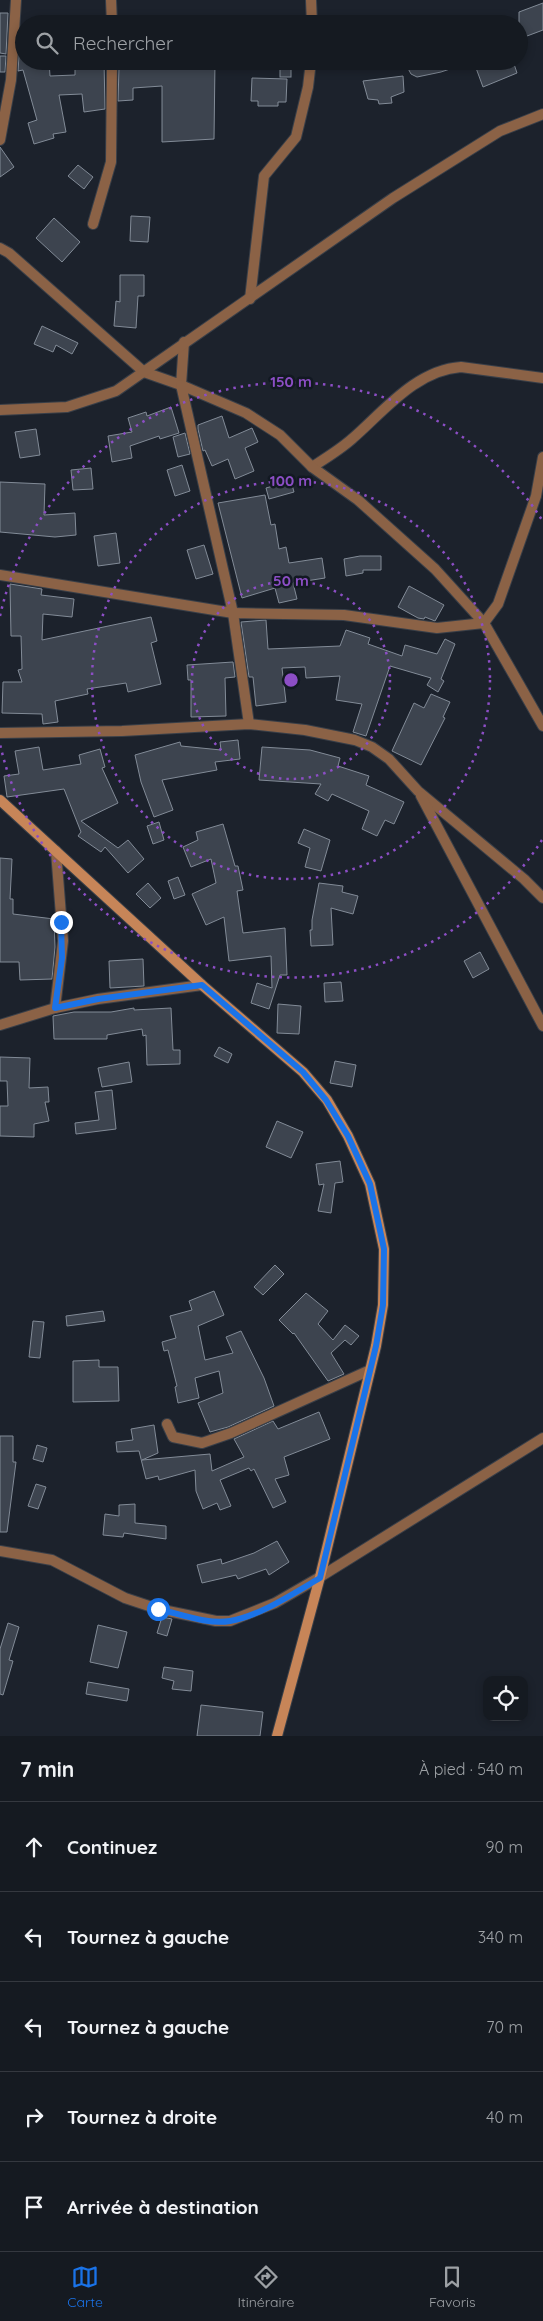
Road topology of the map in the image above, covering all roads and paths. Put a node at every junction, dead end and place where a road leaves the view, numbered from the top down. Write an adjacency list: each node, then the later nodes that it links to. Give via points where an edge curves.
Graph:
1 (16, 0): 4 (street)
2 (112, 0): 5 (street)
3 (311, 0): 6 (street)
4 (15, 15)
5 (112, 15)
6 (312, 15)
7 (15, 16): 11 (street, via 11,80)
8 (112, 70): 12 (street, via 111,162)
9 (310, 70): 14 (street, via 296,137 264,176)
10 (543, 114): 14 (street, via 475,145 393,198)
11 (0, 140)
12 (93, 224)
13 (0, 248): 16 (street, via 9,252)
14 (250, 300): 15 (street)
15 (184, 342): 16 (street); 18 (street)
16 (144, 372): 18 (street); 19 (street, via 116,391 67,407)
17 (543, 378): 21 (street, via 450,368 411,388 384,407 353,439)
18 (181, 385): 21 (street, via 253,417 280,435); 23 (street)
19 (0, 410)
20 (543, 458): 24 (street, via 536,496 498,604)
21 (312, 467): 24 (street, via 358,500 422,557)
22 (0, 575): 23 (street)
23 (233, 613): 24 (street, via 344,616 436,628); 25 (street)
24 (484, 622): 26 (street)
25 (249, 724): 27 (street); 28 (street, via 355,740 389,759)
26 (543, 726)
27 (0, 733)
28 (418, 791): 31 (street); 35 (street)
29 (0, 800): 30 (main road)
30 (56, 851): 32 (main road); 33 (street, via 63,941)
31 (543, 898)
32 (202, 985): 33 (street); 36 (main road, via 303,1072 326,1100 348,1136 370,1184 384,1249 383,1305)
33 (55, 1008): 34 (street)
34 (0, 1024)
35 (543, 1026)
36 (370, 1370): 37 (street, via 202,1443 173,1437); 40 (main road)
37 (167, 1424)
38 (543, 1438): 40 (street)
39 (0, 1551): 40 (street, via 52,1560 125,1598 158,1609 216,1621 230,1621 275,1603)
40 (320, 1578): 41 (main road)
41 (277, 1736)

